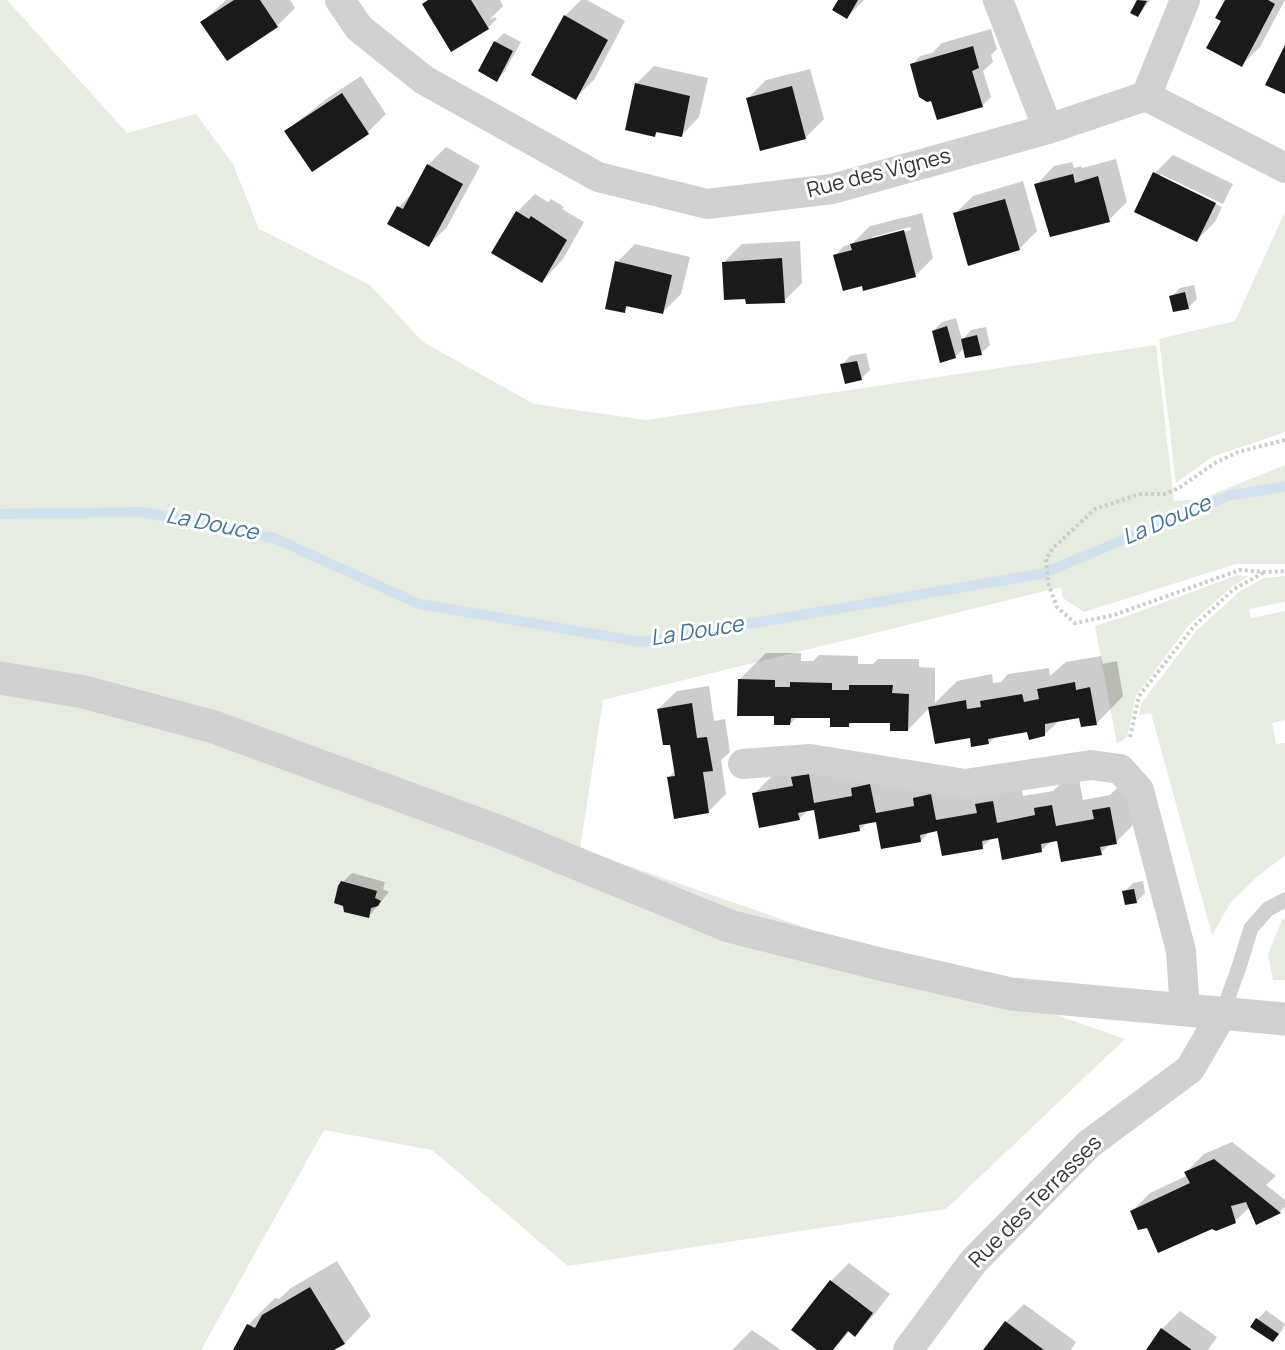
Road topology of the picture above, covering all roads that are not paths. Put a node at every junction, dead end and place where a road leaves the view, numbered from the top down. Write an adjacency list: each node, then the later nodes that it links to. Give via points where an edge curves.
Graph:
1 (340, 0): 5 (street, Rue des Vignes, via 359,28 424,80 598,177 707,204 832,189)
2 (999, 0): 5 (street)
3 (1185, 0): 4 (street)
4 (1146, 96): 5 (street, Rue des Vignes); 6 (street)
5 (1048, 129)
6 (1285, 168)
7 (0, 678): 10 (street, via 84,692 214,728 500,832 729,926 1011,994)
8 (743, 764): 10 (street, via 810,759 965,784 1090,765 1120,769 1139,790 1181,951)
9 (1285, 900): 11 (lane, via 1268,909 1251,928)
10 (1185, 1011): 11 (street)
11 (1222, 1014): 12 (street); 13 (street, Rue des Terrasses, via 1190,1069 1089,1144 973,1262)
12 (1285, 1019)
13 (908, 1350)

